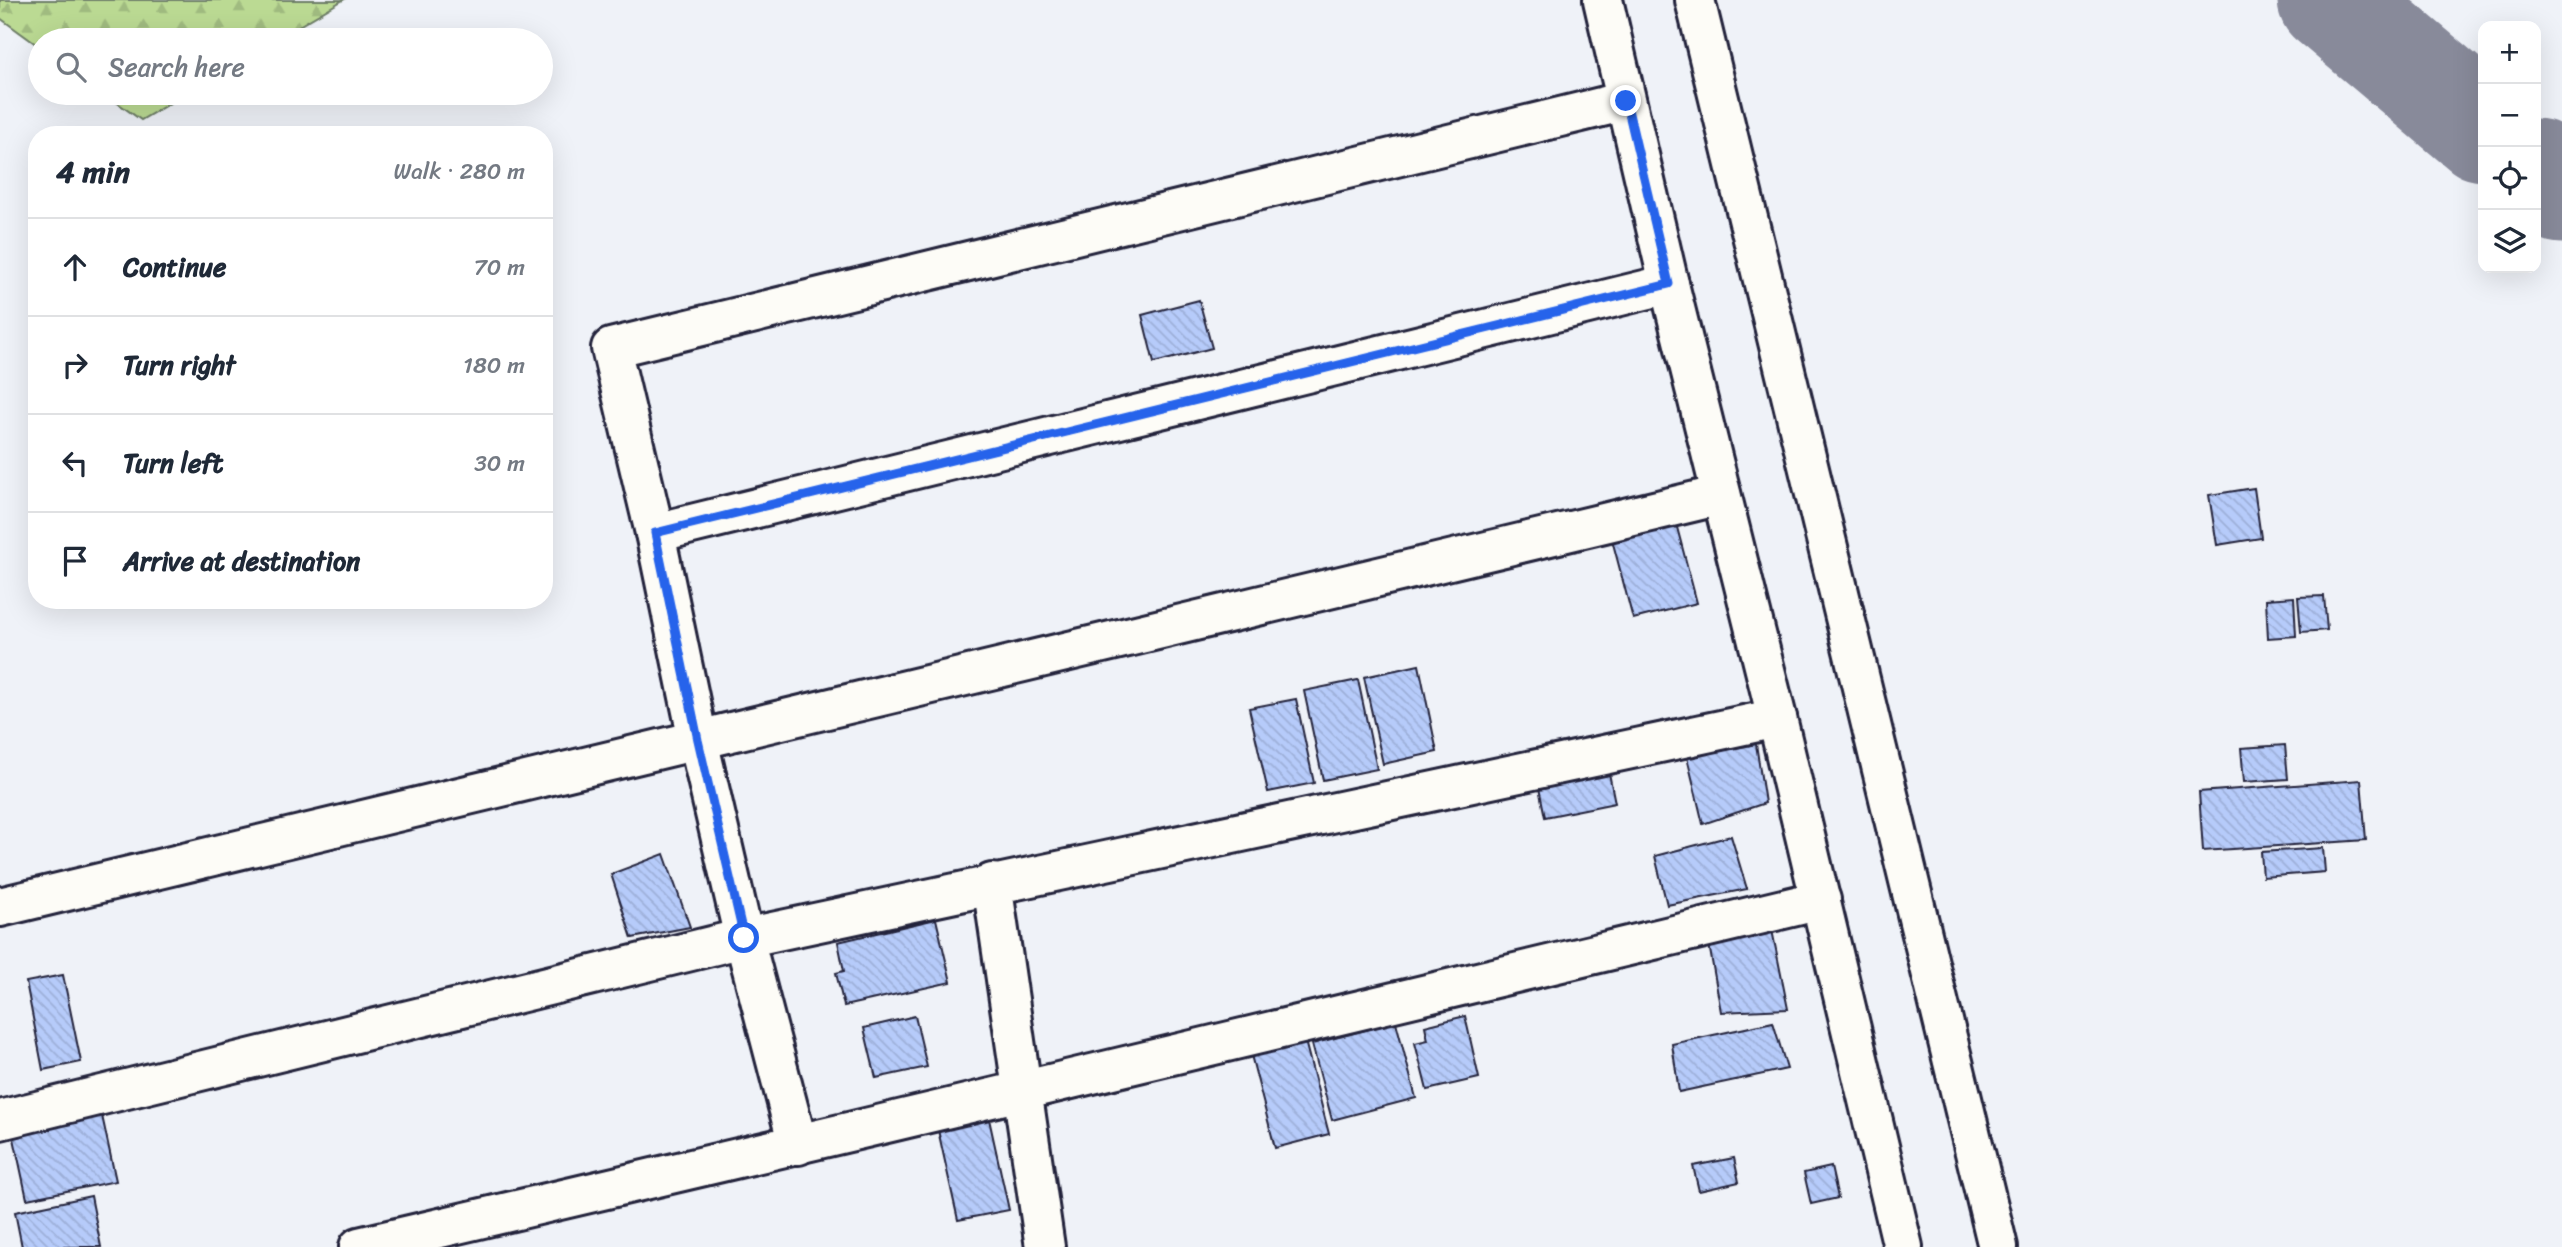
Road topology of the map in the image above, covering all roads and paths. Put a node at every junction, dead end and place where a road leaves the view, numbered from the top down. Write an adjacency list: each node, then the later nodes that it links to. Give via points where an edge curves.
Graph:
1 (1602, 0): 3 (street)
2 (1695, 0): 19 (street)
3 (1626, 101): 4 (street); 6 (street, via 611,348)
4 (1669, 284): 5 (street); 6 (street)
5 (1721, 495): 7 (street); 8 (street)
6 (655, 533): 8 (street)
7 (1777, 718): 9 (street); 10 (street)
8 (698, 740): 11 (street); 12 (street)
9 (992, 883): 12 (street); 13 (street)
10 (1821, 900): 13 (street); 18 (street)
11 (0, 907)
12 (744, 938): 14 (street); 15 (street)
13 (1021, 1090): 15 (street); 17 (street)
14 (0, 1120)
15 (798, 1145): 16 (street)
16 (359, 1247)
17 (1045, 1247)
18 (1903, 1247)
19 (1998, 1247)

